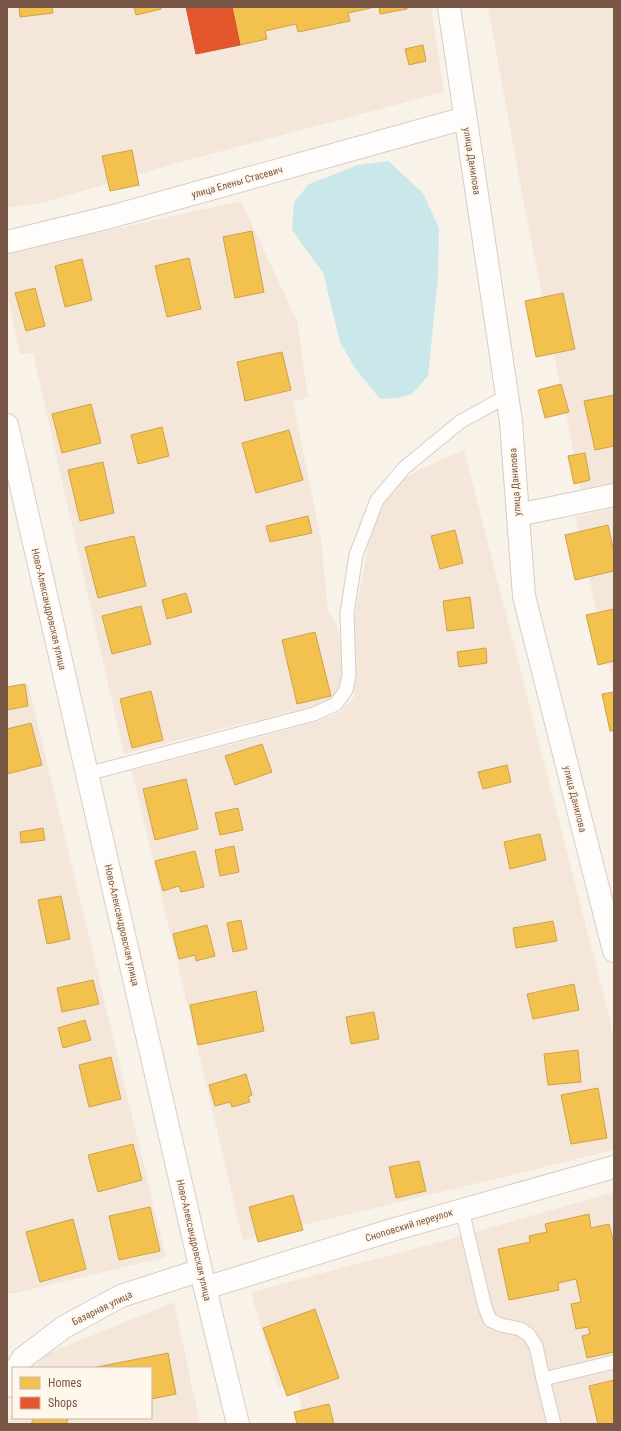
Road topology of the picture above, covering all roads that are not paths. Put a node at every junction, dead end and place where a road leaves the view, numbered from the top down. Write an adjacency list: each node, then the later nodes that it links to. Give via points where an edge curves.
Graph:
1 (449, 7): 2 (street, улица Данилова)
2 (465, 118): 3 (street, улица Елены Стасевич, via 110,217); 4 (street, улица Данилова)
3 (7, 242)
4 (507, 396): 7 (street, улица Данилова); 8 (lane, via 460,422 404,468 378,500 356,555 347,613 349,675 346,690 336,704 314,714)
5 (7, 425): 8 (street, Ново-Александровская улица)
6 (614, 495): 7 (street)
7 (518, 514): 9 (street, улица Данилова, via 524,596)
8 (87, 774): 12 (street, Ново-Александровская улица)
9 (614, 951)
10 (614, 1167): 11 (street, Сноповский переулок)
11 (462, 1210): 12 (street, Сноповский переулок); 16 (lane, via 490,1320 520,1329 529,1336 536,1346)
12 (203, 1279): 14 (street, Базарная улица, via 121,1296 64,1327 23,1358); 18 (street, Ново-Александровская улица)
13 (614, 1362): 16 (lane)
14 (18, 1367)
15 (12, 1377): 17 (street)
16 (543, 1379): 19 (lane)
17 (7, 1386)
18 (238, 1424)
19 (554, 1424)

